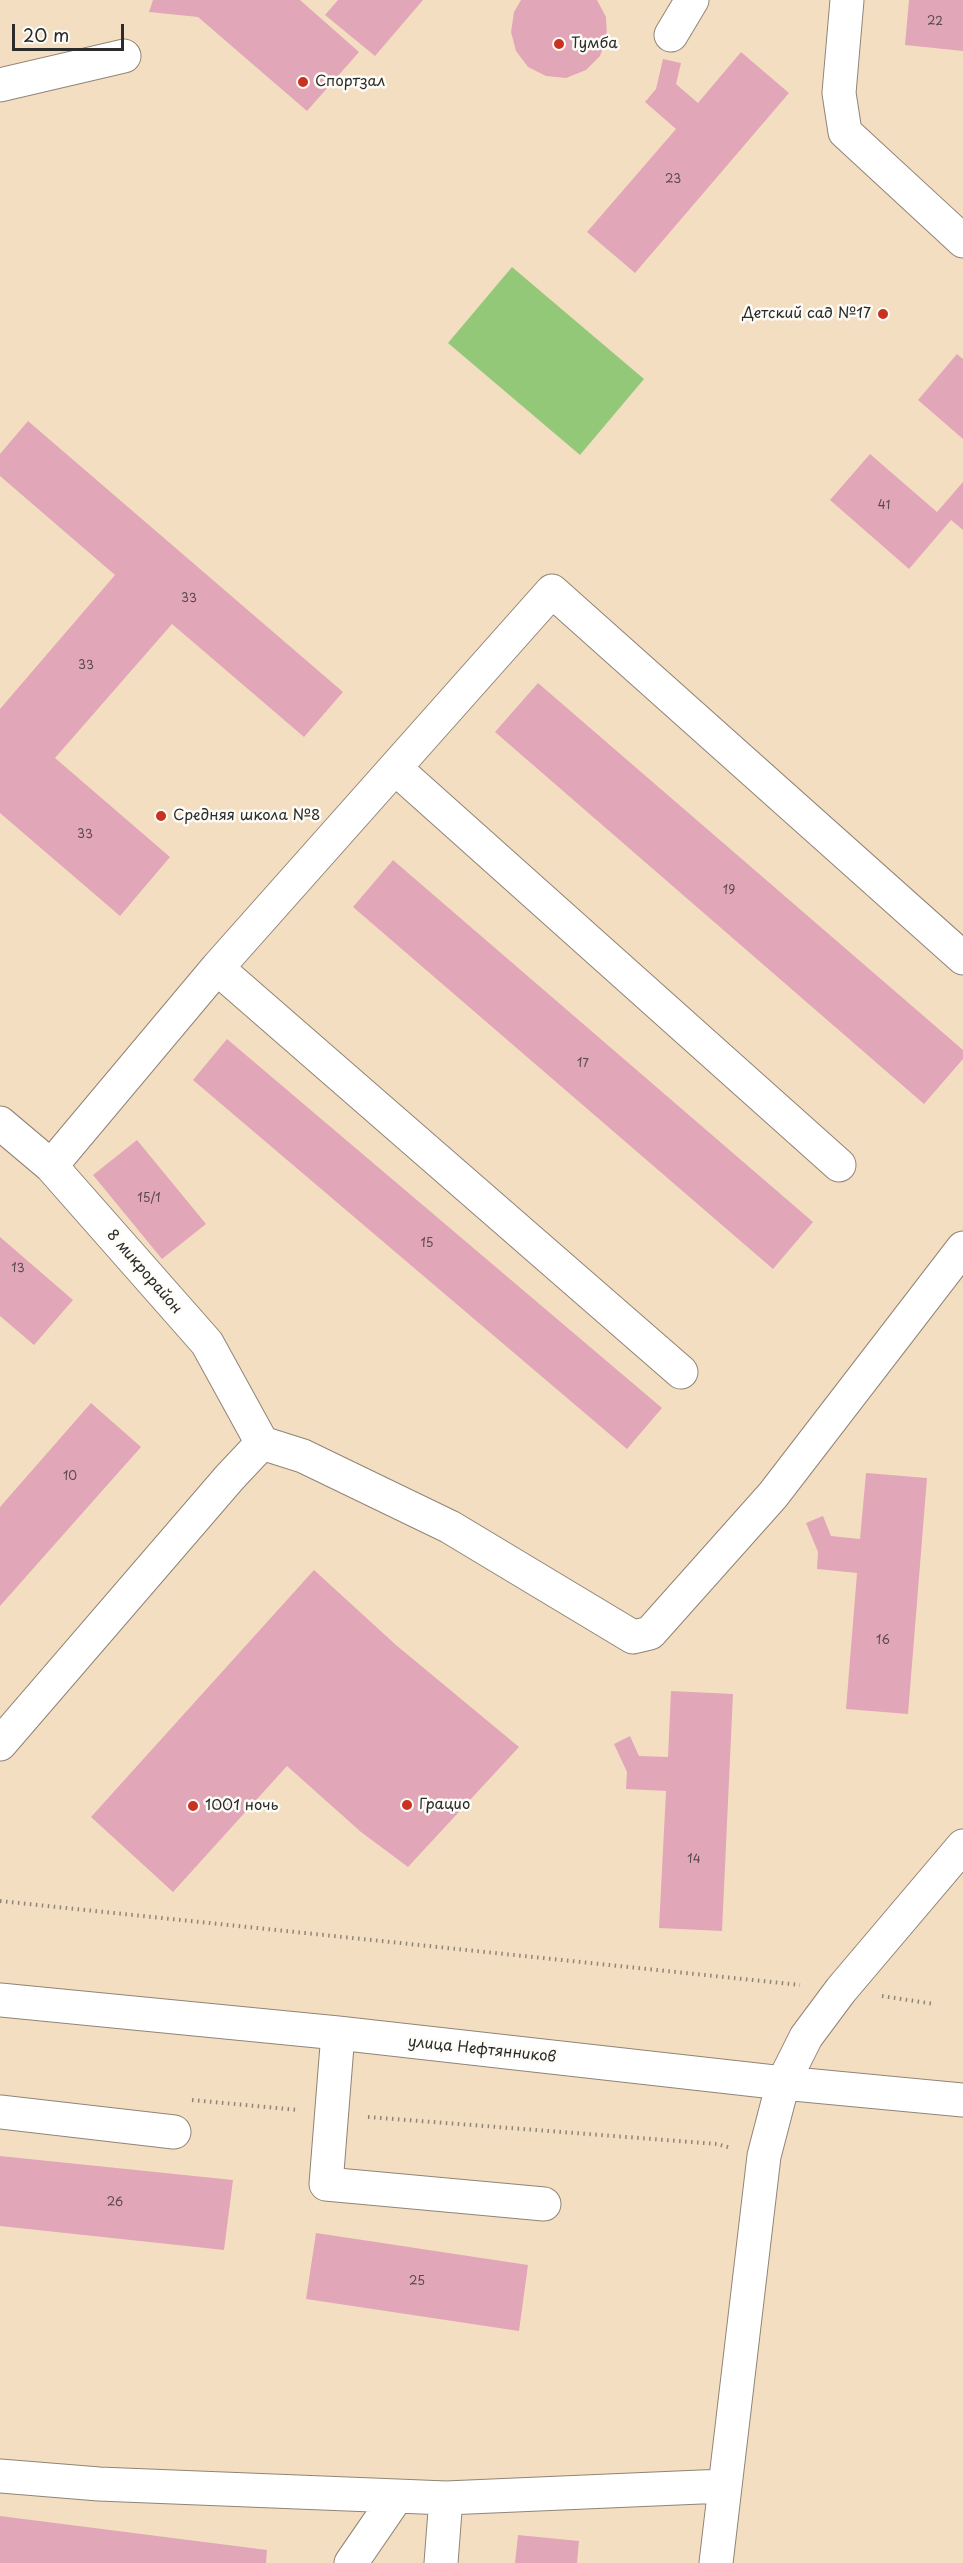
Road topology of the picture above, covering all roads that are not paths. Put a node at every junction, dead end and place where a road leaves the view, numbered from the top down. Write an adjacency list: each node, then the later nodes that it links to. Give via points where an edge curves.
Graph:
1 (692, 0): 3 (street)
2 (847, 0): 6 (street, via 839,93 844,132)
3 (671, 34)
4 (124, 56): 5 (street)
5 (0, 85)
6 (963, 240)
7 (395, 768): 8 (street, via 552,591); 9 (street); 11 (street)
8 (963, 958)
9 (217, 968): 12 (street); 14 (street)
10 (0, 1123): 12 (street, 8 микрорайон)
11 (839, 1165)
12 (51, 1166): 15 (street, 8 микрорайон, via 207,1343)
13 (963, 1248): 15 (street, via 772,1495 651,1634 633,1637 450,1527 303,1456)
14 (681, 1372)
15 (262, 1443): 16 (street)
16 (0, 1744)
17 (963, 1846): 20 (street, via 841,1990 806,2037)
18 (0, 2000): 19 (street, улица Нефтянников)
19 (338, 2033): 20 (street, улица Нефтянников); 24 (street, via 326,2184)
20 (783, 2083): 21 (street, улица Нефтянников); 26 (street, via 764,2156)
21 (963, 2100)
22 (0, 2112): 23 (street)
23 (174, 2132)
24 (544, 2204)
25 (0, 2476): 27 (street, via 99,2484)
26 (724, 2486): 28 (street); 31 (street)
27 (397, 2496): 28 (street); 29 (street)
28 (446, 2498): 30 (street)
29 (351, 2563)
30 (441, 2563)
31 (716, 2563)

